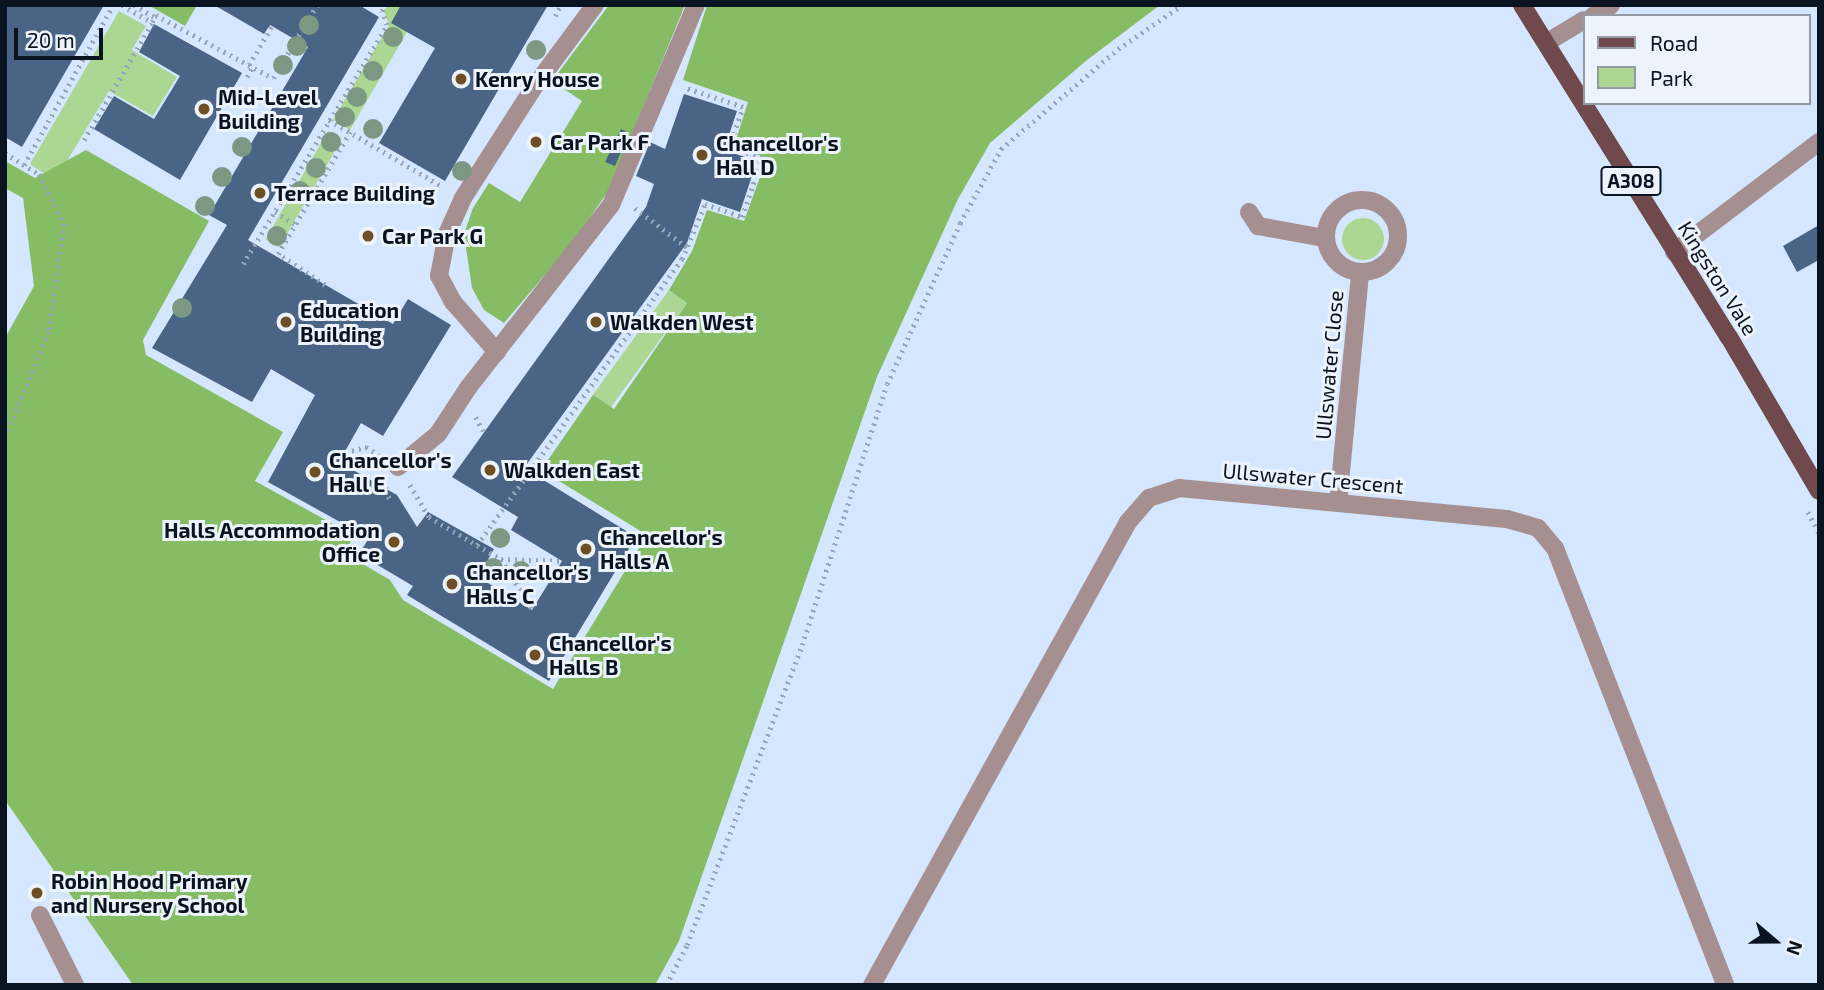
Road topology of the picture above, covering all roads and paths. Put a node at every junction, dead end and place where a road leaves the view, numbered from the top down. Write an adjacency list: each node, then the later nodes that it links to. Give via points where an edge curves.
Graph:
1 (113, 5): 26 (path)
2 (122, 5): 10 (path)
3 (134, 5): 10 (path)
4 (317, 5): 14 (path, via 273,78)
5 (385, 5): 19 (path, via 382,11 387,25)
6 (595, 5): 28 (street, via 545,71)
7 (696, 5): 16 (street)
8 (1182, 5): 51 (path, via 1118,49 1001,149 960,223 887,384 802,645 687,945)
9 (1527, 12): 13 (main road, Kingston Vale / A308)
10 (153, 20): 14 (path); 23 (path)
11 (1582, 21): 13 (street)
12 (272, 26): 14 (path)
13 (1546, 43): 17 (main road, Kingston Vale / A308)
14 (251, 66): 15 (path)
15 (247, 76)
16 (666, 82): 27 (street); 33 (path, via 743,107 729,147 762,158 742,217 705,204)
17 (1582, 102)
18 (1584, 105): 34 (main road, Kingston Vale / A308)
19 (329, 120): 21 (path); 22 (path)
20 (314, 127): 21 (path)
21 (323, 132): 29 (path)
22 (350, 132): 28 (path); 31 (path)
23 (84, 140)
24 (1819, 142): 34 (street)
25 (5, 153): 26 (path)
26 (24, 165): 39 (path, via 39,174 64,224 49,332)
27 (616, 194): 33 (path); 38 (street)
28 (463, 198): 38 (street, via 452,219 439,275 453,302)
29 (275, 212): 31 (path); 35 (path)
30 (1249, 212): 32 (street, via 1258,226)
31 (295, 224): 37 (path, via 278,254)
32 (1325, 238): 36 (street, Ullswater Close, via 1337,263); 36 (street, Ullswater Close, via 1333,214 1354,200 1377,202 1391,214 1399,238 1391,259 1382,267)
33 (688, 248): 44 (path)
34 (1674, 252): 42 (main road, Kingston Vale / A308)
35 (243, 264)
36 (1360, 273): 43 (street, Ullswater Close)
37 (326, 285)
38 (497, 352): 41 (street, via 438,433)
39 (5, 438)
40 (345, 452): 41 (path, via 366,447)
41 (398, 467): 44 (path, via 429,517)
42 (1819, 492)
43 (1338, 503): 52 (street, Ullswater Crescent, via 1179,488 1149,498 1128,522); 53 (street, Ullswater Crescent, via 1507,519 1538,528 1555,548)
44 (477, 545): 45 (path)
45 (501, 559): 46 (path); 47 (path); 48 (path)
46 (562, 561)
47 (487, 582)
48 (533, 610)
49 (40, 915): 50 (street)
50 (75, 985)
51 (666, 985)
52 (872, 985)
53 (1725, 985)

